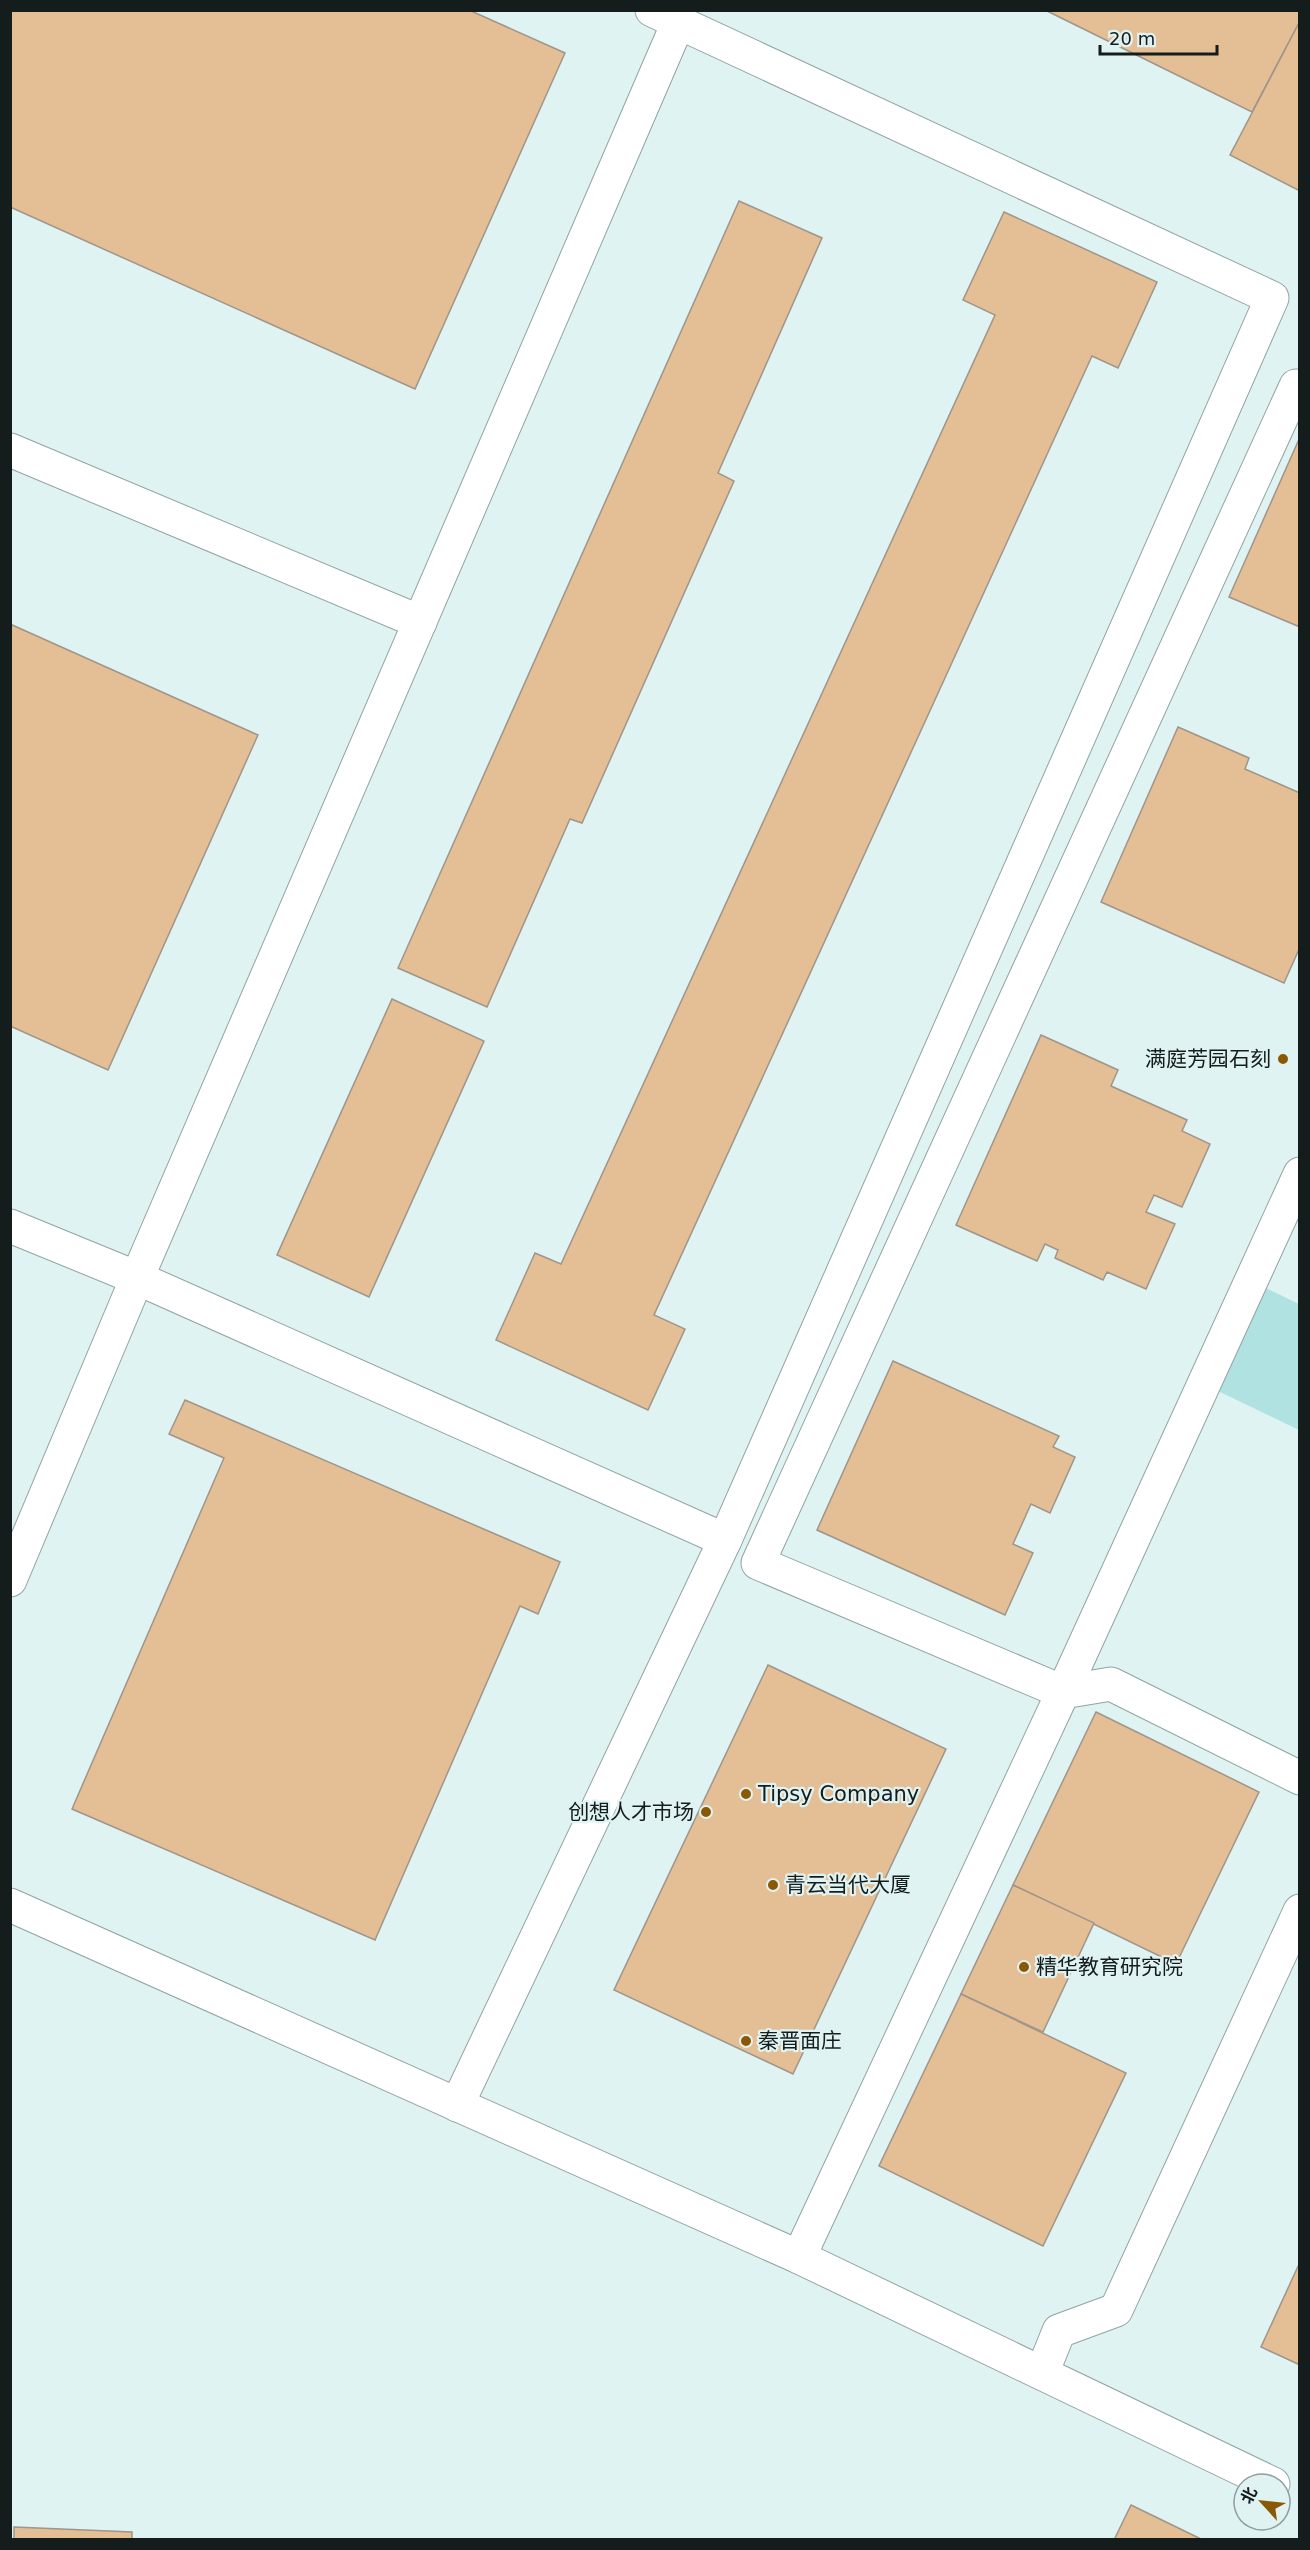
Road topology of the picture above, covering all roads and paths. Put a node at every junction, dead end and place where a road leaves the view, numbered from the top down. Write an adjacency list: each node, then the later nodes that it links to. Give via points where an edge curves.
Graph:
1 (665, 17): 4 (street); 8 (street, via 1272,298)
2 (1299, 388): 10 (street, via 1291,397 758,1563)
3 (10, 450): 4 (street)
4 (420, 622): 7 (street)
5 (1299, 1174): 10 (street)
6 (10, 1226): 7 (street)
7 (136, 1278): 8 (street); 9 (street)
8 (725, 1540): 14 (street)
9 (10, 1580)
10 (1063, 1692): 11 (street, via 1111,1684); 15 (street)
11 (1299, 1778)
12 (10, 1905): 14 (street)
13 (1299, 1911): 16 (street, via 1116,2310 1059,2331)
14 (457, 2105): 15 (street)
15 (799, 2257): 16 (street)
16 (1042, 2373): 17 (street)
17 (1248, 2472)

